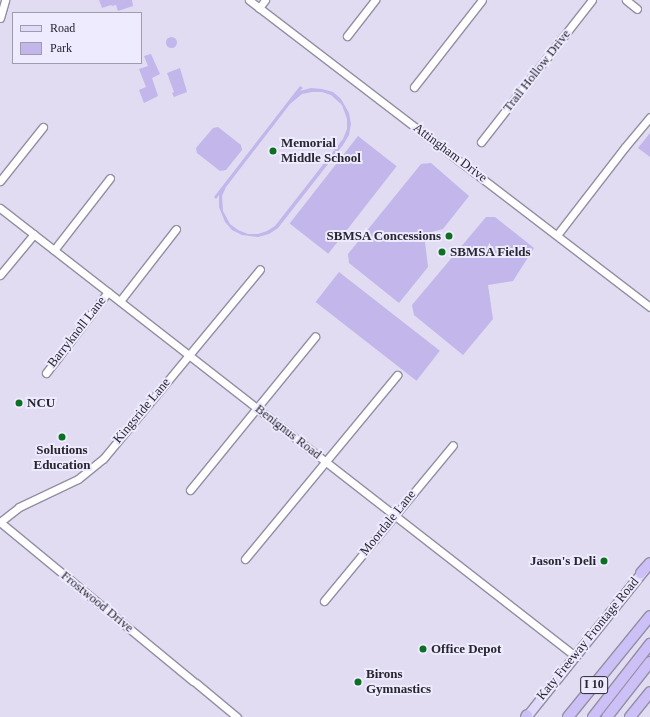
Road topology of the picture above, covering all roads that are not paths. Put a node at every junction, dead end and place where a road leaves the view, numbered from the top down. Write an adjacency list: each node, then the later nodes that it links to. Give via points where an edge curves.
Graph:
1 (5, 0): 10 (street)
2 (249, 0): 8 (street, Attingham Drive)
3 (265, 0): 8 (street)
4 (375, 0): 11 (street)
5 (482, 0): 12 (street)
6 (592, 0): 15 (street, Trail Hollow Drive)
7 (626, 0): 9 (street)
8 (259, 8): 21 (street, Attingham Drive)
9 (637, 8)
10 (0, 18)
11 (347, 36)
12 (414, 87)
13 (650, 117): 21 (street)
14 (43, 127): 17 (street)
15 (481, 142)
16 (110, 178): 22 (street)
17 (0, 181)
18 (0, 208): 20 (street, Benignus Road)
19 (176, 230): 26 (street, Barryknoll Lane)
20 (34, 234): 22 (street, Benignus Road); 24 (street)
21 (557, 235): 27 (street, Attingham Drive)
22 (54, 250): 25 (street, Benignus Road)
23 (260, 268): 29 (street, Kingsride Lane)
24 (0, 275)
25 (108, 292): 26 (street, Benignus Road); 30 (street, Barryknoll Lane)
26 (120, 301): 29 (street, Benignus Road)
27 (650, 307)
28 (316, 337): 32 (street)
29 (189, 354): 32 (street, Benignus Road); 37 (street, Kingsride Lane, via 103,459 60,489 19,507)
30 (46, 373)
31 (397, 375): 34 (street)
32 (257, 408): 34 (street, Benignus Road); 35 (street)
33 (453, 445): 36 (street, Moordale Lane)
34 (326, 462): 36 (street, Benignus Road); 38 (street)
35 (190, 490)
36 (394, 515): 41 (street, Moordale Lane); 46 (street, Benignus Road)
37 (0, 522): 51 (street, Frostwood Drive)
38 (245, 559)
39 (650, 562): 40 (highway)
40 (641, 573): 46 (main road, Katy Freeway Frontage Road)
41 (324, 601)
42 (650, 609): 45 (highway)
43 (650, 616): 45 (highway, I 10)
44 (650, 644): 53 (highway)
45 (620, 652): 52 (highway, I 10)
46 (575, 656): 50 (main road, Katy Freeway Frontage Road)
47 (650, 662): 54 (highway)
48 (650, 692): 55 (highway)
49 (650, 697): 55 (highway)
50 (526, 716)
51 (237, 717)
52 (568, 717)
53 (592, 717)
54 (606, 717)
55 (630, 717)

